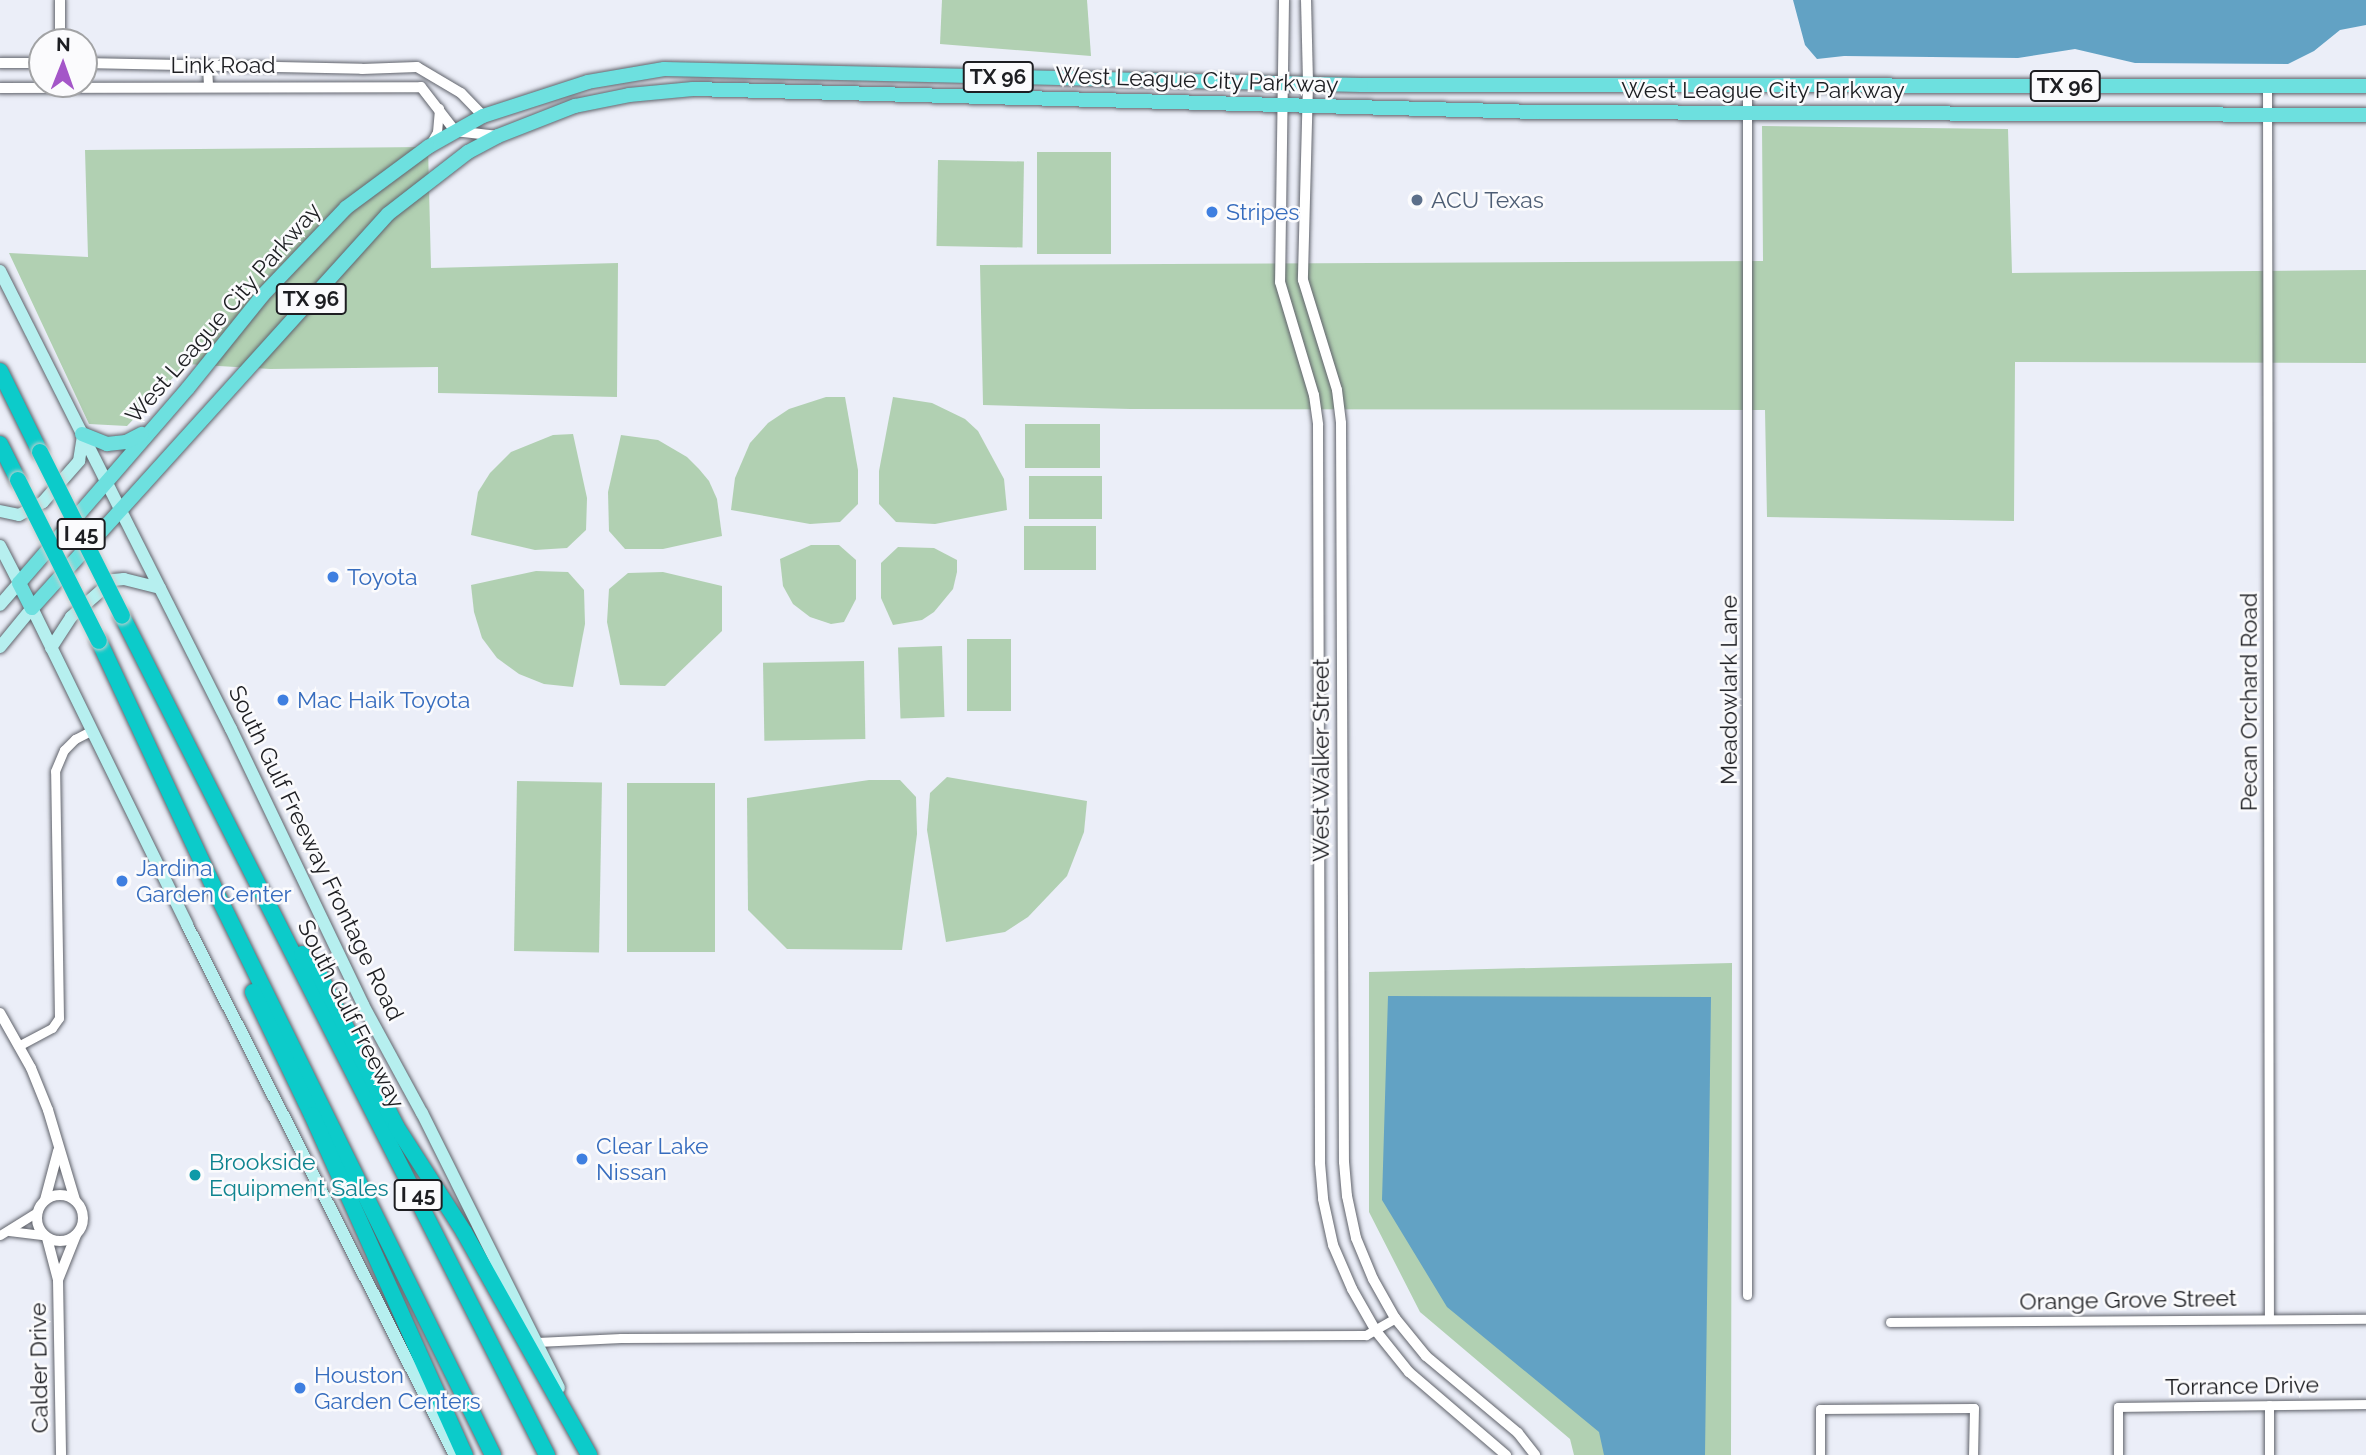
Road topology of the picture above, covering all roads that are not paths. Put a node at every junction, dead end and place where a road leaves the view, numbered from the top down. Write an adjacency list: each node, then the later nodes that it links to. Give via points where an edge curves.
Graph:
1 (60, 0): 4 (street)
2 (1284, 0): 9 (street, West Walker Street)
3 (1306, 0): 10 (street, West Walker Street)
4 (60, 28)
5 (0, 63): 6 (street)
6 (28, 63)
7 (98, 63): 8 (street, Link Road)
8 (207, 66): 12 (street); 24 (street, Link Road, via 417,68 451,85)
9 (1283, 84): 10 (main road, West League City Parkway / TX 96); 18 (street, West Walker Street); 24 (main road, West League City Parkway / TX 96, via 664,69 588,82)
10 (1308, 84): 13 (main road, West League City Parkway / TX 96); 20 (street, West Walker Street)
11 (98, 85): 12 (street, Link Road)
12 (208, 86): 19 (street, Link Road, via 421,87)
13 (1747, 86): 14 (main road, West League City Parkway / TX 96); 21 (street, Meadowlark Lane)
14 (2267, 86): 15 (main road, West League City Parkway / TX 96); 22 (street, Pecan Orchard Road)
15 (2366, 86)
16 (28, 87): 17 (street, Link Road)
17 (0, 88)
18 (1283, 105): 20 (main road, West League City Parkway / TX 96); 26 (main road, West League City Parkway / TX 96, via 693,89 575,106); 61 (street, West Walker Street, via 1280,282 1314,395 1318,425 1321,1175 1333,1245)
19 (439, 106): 25 (street, Link Road); 27 (street, via 437,132)
20 (1307, 106): 21 (main road, West League City Parkway / TX 96); 57 (street, West Walker Street, via 1303,280 1337,390 1341,423 1346,1196 1356,1238)
21 (1748, 112): 22 (main road, West League City Parkway / TX 96); 56 (street, Meadowlark Lane)
22 (2267, 114): 23 (main road, West League City Parkway / TX 96); 58 (street, Pecan Orchard Road)
23 (2366, 114)
24 (482, 116): 25 (main road, West League City Parkway / TX 96)
25 (455, 131): 26 (street); 27 (main road, West League City Parkway / TX 96)
26 (498, 136): 35 (main road, West League City Parkway / TX 96, via 468,152 388,214)
27 (428, 147): 30 (main road, West League City Parkway / TX 96, via 346,208 262,296)
28 (0, 271): 31 (main road, South Gulf Freeway Frontage Road)
29 (0, 370): 45 (highway, South Gulf Freeway / I 45, bridge)
30 (152, 428): 31 (main road, via 117,443); 33 (main road, West League City Parkway / TX 96)
31 (82, 435): 33 (main road, South Gulf Freeway Frontage Road); 34 (main road, via 79,461 43,502 19,515)
32 (0, 444): 44 (highway, I 45, bridge)
33 (104, 481): 35 (main road, South Gulf Freeway Frontage Road); 37 (main road, West League City Parkway / TX 96)
34 (0, 511)
35 (120, 512): 38 (main road, South Gulf Freeway Frontage Road); 40 (main road, West League City Parkway / TX 96)
36 (0, 546): 37 (main road)
37 (19, 583): 39 (main road, West League City Parkway); 40 (main road)
38 (160, 588): 42 (main road, via 113,580 71,617); 62 (main road, South Gulf Freeway Frontage Road, via 363,1005)
39 (0, 605)
40 (32, 608): 41 (main road, West League City Parkway); 42 (main road)
41 (0, 647)
42 (51, 648): 43 (main road)
43 (91, 731): 47 (street, via 64,750 55,771 59,1018 52,1028); 66 (main road)
44 (187, 828): 67 (highway, via 219,922 312,1115); 68 (highway, I 45)
45 (286, 937): 69 (highway, South Gulf Freeway / I 45); 70 (highway, via 319,974 396,1126 464,1232)
46 (0, 1013): 47 (street)
47 (20, 1045): 48 (street, via 48,1110)
48 (58, 1151): 49 (street); 50 (street)
49 (46, 1200): 50 (street, via 60,1195); 51 (street)
50 (75, 1200): 53 (street, via 83,1214)
51 (37, 1212): 52 (street); 54 (street)
52 (5, 1233): 54 (street)
53 (76, 1235): 54 (street, via 61,1241); 55 (street, Calder Drive)
54 (45, 1236): 55 (street, Calder Drive)
55 (58, 1280): 65 (street, Calder Drive)
56 (1747, 1295)
57 (1395, 1318): 61 (street); 72 (street, West Walker Street, via 1426,1356 1518,1433)
58 (2269, 1318): 59 (street, Orange Grove Street); 60 (street, Orange Grove Street)
59 (2366, 1318)
60 (1890, 1322)
61 (1376, 1331): 62 (street, via 1367,1335); 71 (street, West Walker Street, via 1409,1372)
62 (537, 1342): 70 (main road, South Gulf Freeway Frontage Road)
63 (2366, 1404): 64 (street, Torrance Drive)
64 (2269, 1405): 75 (street, Torrance Drive, via 2118,1407); 76 (street)
65 (61, 1455)
66 (455, 1455)
67 (465, 1455)
68 (493, 1455)
69 (547, 1455)
70 (591, 1455)
71 (1506, 1455)
72 (1535, 1455)
73 (1820, 1455): 74 (street, via 1820,1409 1973,1408)
74 (1973, 1455)
75 (2118, 1455)
76 (2269, 1455)

